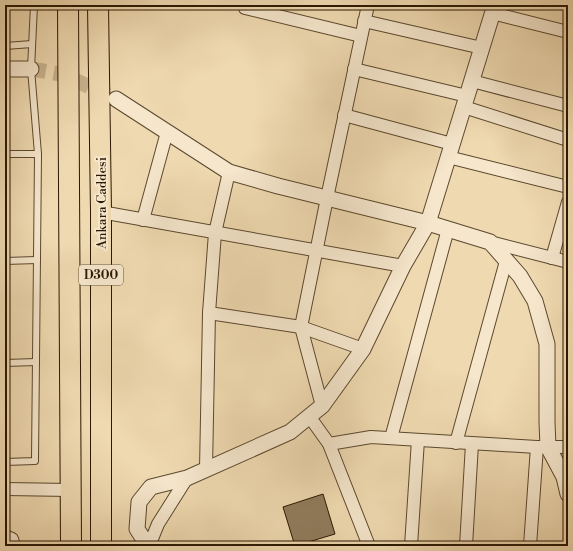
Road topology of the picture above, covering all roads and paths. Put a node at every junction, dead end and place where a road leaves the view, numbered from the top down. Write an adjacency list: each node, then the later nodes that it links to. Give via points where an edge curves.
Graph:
1 (34, 5): 10 (lane)
2 (68, 5): 61 (highway, D300)
3 (98, 5): 30 (highway, Ankara Caddesi / D300)
4 (245, 5): 9 (street, via 245,8)
5 (368, 5): 7 (street)
6 (493, 9): 8 (street); 12 (street)
7 (364, 21): 9 (street); 12 (street)
8 (568, 32)
9 (361, 36): 14 (street)
10 (32, 44): 11 (lane); 13 (lane)
11 (5, 46)
12 (482, 48): 16 (street)
13 (32, 69): 15 (street); 25 (lane)
14 (354, 69): 18 (street); 20 (street)
15 (5, 70)
16 (472, 81): 18 (street); 19 (street)
17 (116, 99): 21 (street)
18 (465, 102): 22 (street); 23 (street)
19 (568, 106)
20 (344, 116): 23 (street); 28 (street)
21 (168, 132): 26 (street); 31 (street)
22 (568, 140)
23 (450, 150): 27 (street); 32 (street)
24 (5, 154): 25 (lane)
25 (38, 154): 38 (lane)
26 (229, 172): 28 (street); 34 (street)
27 (568, 186)
28 (326, 198): 32 (street); 36 (street)
29 (568, 202): 37 (street)
30 (101, 212): 31 (street); 66 (highway, Ankara Caddesi / D300)
31 (143, 220): 34 (street)
32 (428, 223): 33 (street); 42 (street)
33 (448, 229): 35 (street); 50 (street)
34 (215, 233): 36 (street); 43 (street)
35 (490, 242): 37 (street); 40 (street)
36 (316, 251): 42 (street); 44 (street)
37 (552, 258): 41 (street)
38 (36, 260): 39 (lane); 46 (lane)
39 (5, 261)
40 (506, 261): 52 (street); 55 (street, via 520,276 535,301 547,344 546,422)
41 (568, 262)
42 (403, 266): 45 (street)
43 (208, 314): 44 (street); 58 (street)
44 (301, 327): 45 (street); 48 (street)
45 (363, 349): 48 (street)
46 (36, 362): 47 (lane); 57 (lane, via 35,461)
47 (5, 363)
48 (322, 406): 49 (street)
49 (309, 416): 53 (street); 58 (street, via 290,432)
50 (391, 438): 51 (street); 53 (street, via 371,437)
51 (418, 440): 52 (street); 69 (street)
52 (456, 443): 54 (street)
53 (329, 444): 68 (street)
54 (472, 444): 55 (street); 70 (street)
55 (543, 447): 56 (street); 62 (street, via 564,477); 71 (street)
56 (568, 447)
57 (5, 462)
58 (206, 469): 59 (street)
59 (187, 478): 67 (street, via 158,524); 67 (street, via 151,487 139,502 137,529)
60 (5, 489): 61 (street)
61 (71, 490): 65 (highway, D300)
62 (568, 494)
63 (5, 536): 64 (street, via 12,539)
64 (14, 546)
65 (71, 546)
66 (101, 546)
67 (148, 546)
68 (369, 546)
69 (411, 546)
70 (466, 546)
71 (530, 546)

